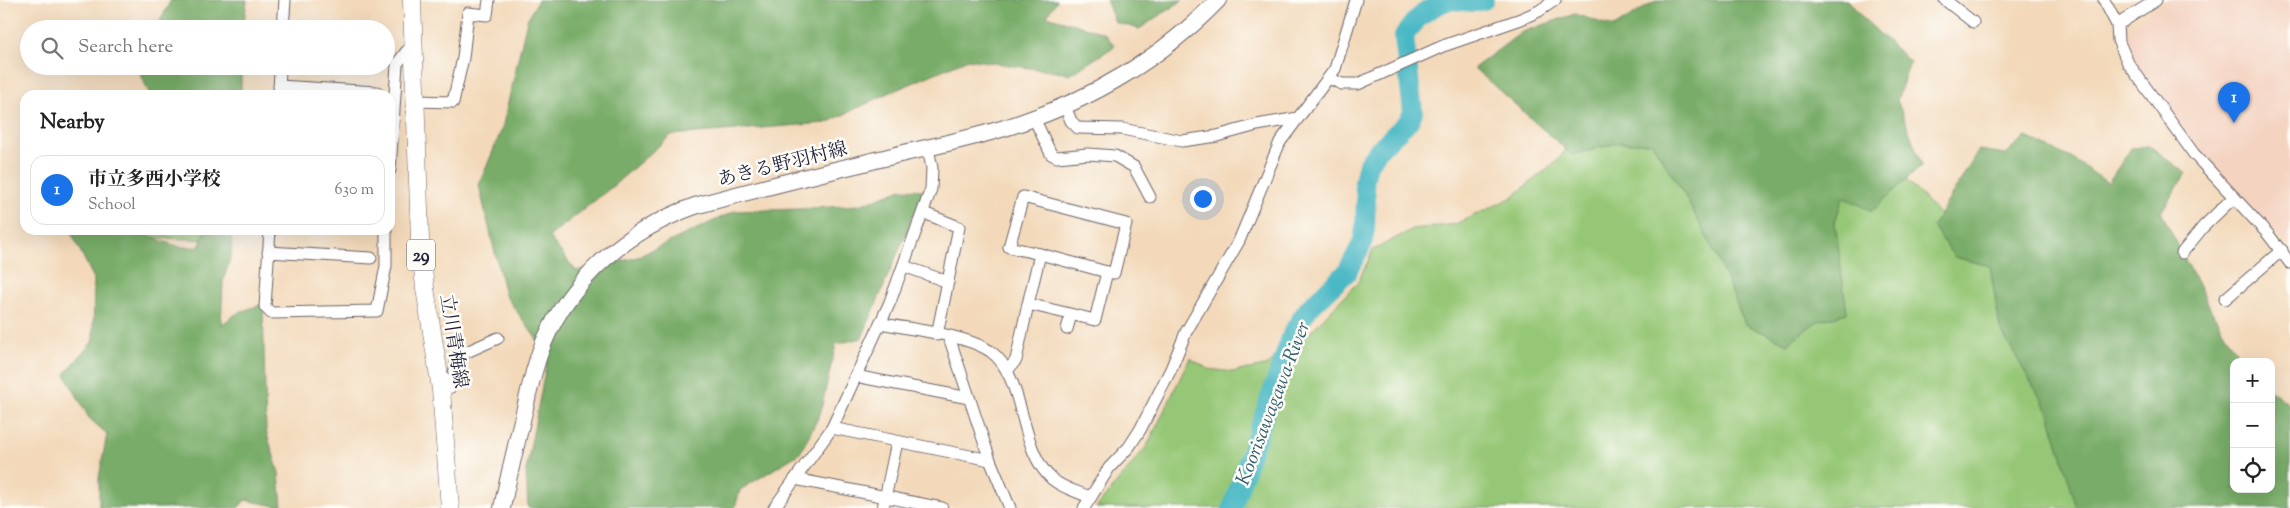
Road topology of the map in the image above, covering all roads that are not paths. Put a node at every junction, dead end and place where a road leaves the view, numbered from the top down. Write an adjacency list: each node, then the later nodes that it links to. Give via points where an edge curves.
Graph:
1 (286, 0): 10 (street)
2 (412, 0): 13 (main road, 立川青梅線 / 29)
3 (489, 0): 17 (street, via 488,15 468,13 463,58 453,102)
4 (1218, 0): 19 (main road, あきる野羽村線, via 1142,64)
5 (1356, 0): 15 (street, via 1336,66)
6 (1555, 0): 15 (street, via 1508,25 1443,46 1358,84 1342,84)
7 (1946, 0): 11 (street)
8 (2104, 0): 12 (street)
9 (2156, 0): 12 (street)
10 (285, 20)
11 (1973, 22)
12 (2117, 25): 23 (street, via 2118,40 2128,63 2194,154)
13 (414, 45): 17 (main road, 立川青梅線 / 29); 18 (street, via 398,64)
14 (280, 75): 16 (street)
15 (1328, 78): 21 (street)
16 (279, 90)
17 (415, 101): 47 (main road, 立川青梅線 / 29, via 420,240)
18 (395, 104)
19 (1065, 106): 20 (main road, あきる野羽村線); 21 (street, via 1078,128 1122,129 1182,141)
20 (1034, 118): 22 (main road, あきる野羽村線); 24 (street, via 1051,154 1057,157 1115,156 1134,167)
21 (1298, 118): 54 (street, via 1277,149 1236,246 1186,332 1172,369 1140,430 1109,468)
22 (928, 148): 25 (street, via 933,176); 56 (main road, あきる野羽村線, via 695,206 649,226 616,248 572,294 544,342 531,382)
23 (2234, 197): 28 (street); 30 (street, via 2202,227)
24 (1150, 198)
25 (924, 213): 34 (street); 36 (street, via 959,227)
26 (270, 235): 29 (street)
27 (386, 235): 29 (street, via 386,266 377,311 271,313 265,307)
28 (2282, 250): 33 (street); 37 (street)
29 (268, 252): 32 (street)
30 (2182, 253)
31 (1040, 254): 35 (street); 35 (street, via 1009,247 1022,197 1126,224 1114,273); 38 (street)
32 (371, 258)
33 (2290, 263)
34 (904, 266): 36 (street); 40 (street)
35 (1107, 272): 39 (street, via 1095,320)
36 (948, 282): 42 (street)
37 (2225, 299)
38 (1028, 304): 39 (street); 45 (street, via 1016,360)
39 (1071, 314): 41 (street)
40 (880, 323): 42 (street); 46 (street)
41 (1067, 329)
42 (937, 335): 43 (street)
43 (950, 337): 45 (street, via 976,344 992,353); 48 (street)
44 (498, 338): 47 (street, via 462,354 457,361 451,387)
45 (1007, 371): 54 (street, via 1034,454 1052,479)
46 (855, 376): 48 (street); 49 (street)
47 (442, 389): 55 (main road, 立川青梅線 / 29)
48 (969, 398): 51 (street)
49 (832, 428): 50 (street); 52 (street)
50 (897, 442): 51 (street); 53 (street)
51 (990, 460): 59 (street)
52 (795, 479): 53 (street); 57 (street)
53 (884, 502): 58 (street)
54 (1087, 503)
55 (450, 508)
56 (502, 508)
57 (774, 508)
58 (942, 508)
59 (1010, 508)

